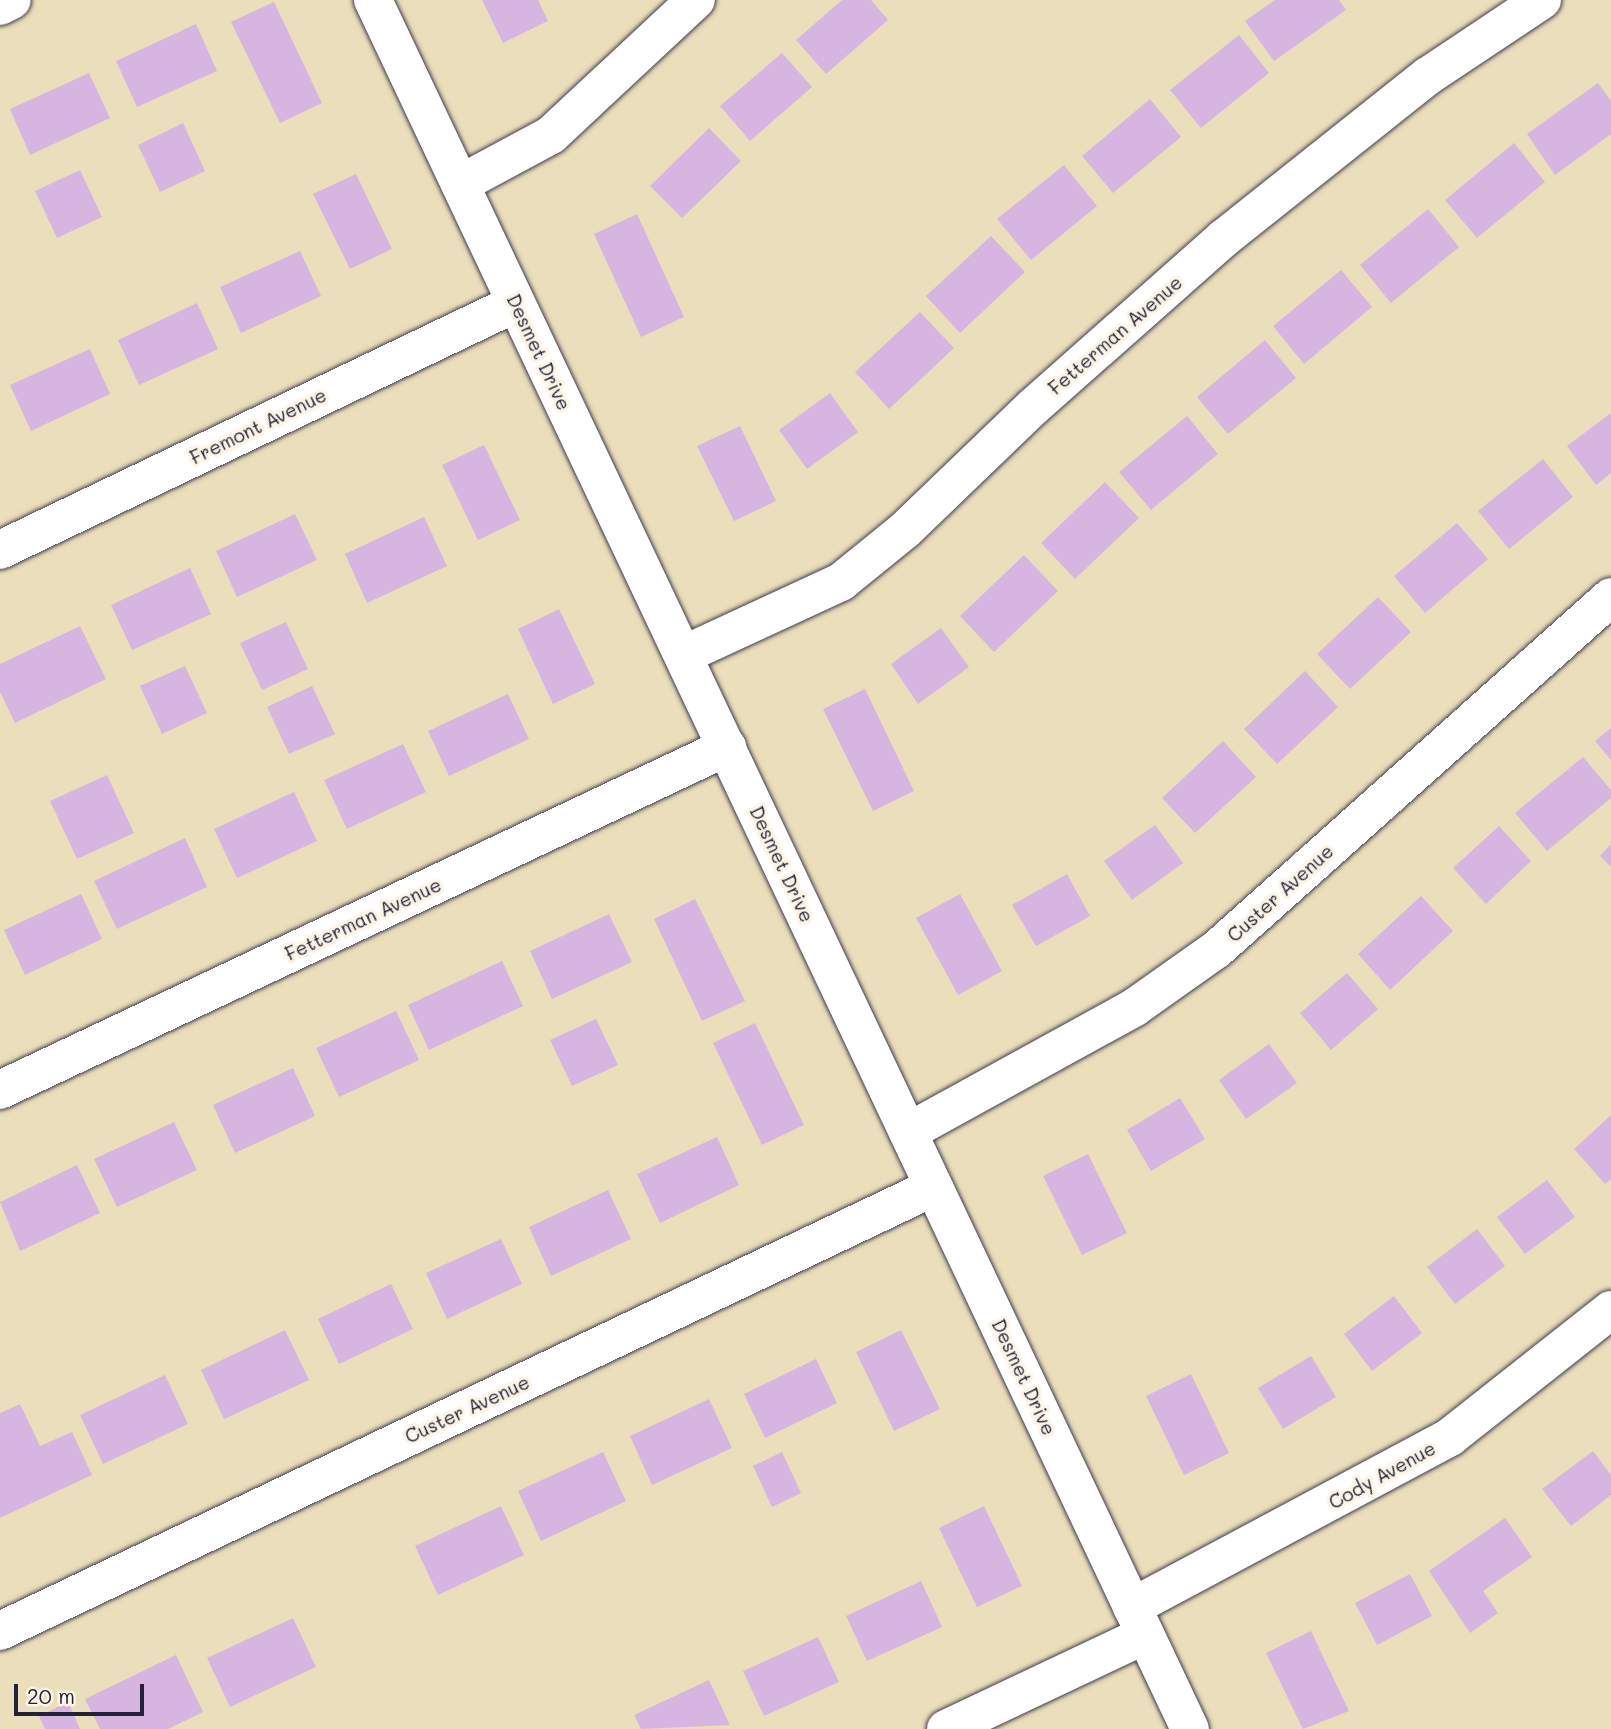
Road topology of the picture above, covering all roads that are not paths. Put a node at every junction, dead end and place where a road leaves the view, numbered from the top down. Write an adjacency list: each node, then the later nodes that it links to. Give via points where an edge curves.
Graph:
1 (12, 0): 5 (street)
2 (373, 0): 6 (street, Desmet Drive)
3 (696, 0): 6 (street, via 551,135)
4 (1542, 0): 10 (street, Fetterman Avenue, via 1428,76 1224,238 1033,407 905,530 841,582)
5 (0, 6)
6 (460, 184): 7 (street, Desmet Drive)
7 (516, 303): 8 (street, Fremont Avenue); 10 (street, Desmet Drive)
8 (0, 550)
9 (1611, 597): 13 (street, Custer Avenue, via 1217,949 1135,1007)
10 (683, 655): 11 (street, Desmet Drive)
11 (727, 747): 12 (street, Fetterman Avenue); 13 (street, Desmet Drive)
12 (0, 1090)
13 (908, 1132): 14 (street, Desmet Drive)
14 (934, 1187): 16 (street, Desmet Drive); 17 (street, Custer Avenue)
15 (1611, 1310): 16 (street, Cody Avenue, via 1450,1437)
16 (1139, 1621): 18 (street, Cody Avenue); 19 (street, Desmet Drive)
17 (0, 1631)
18 (946, 1729)
19 (1190, 1729)

